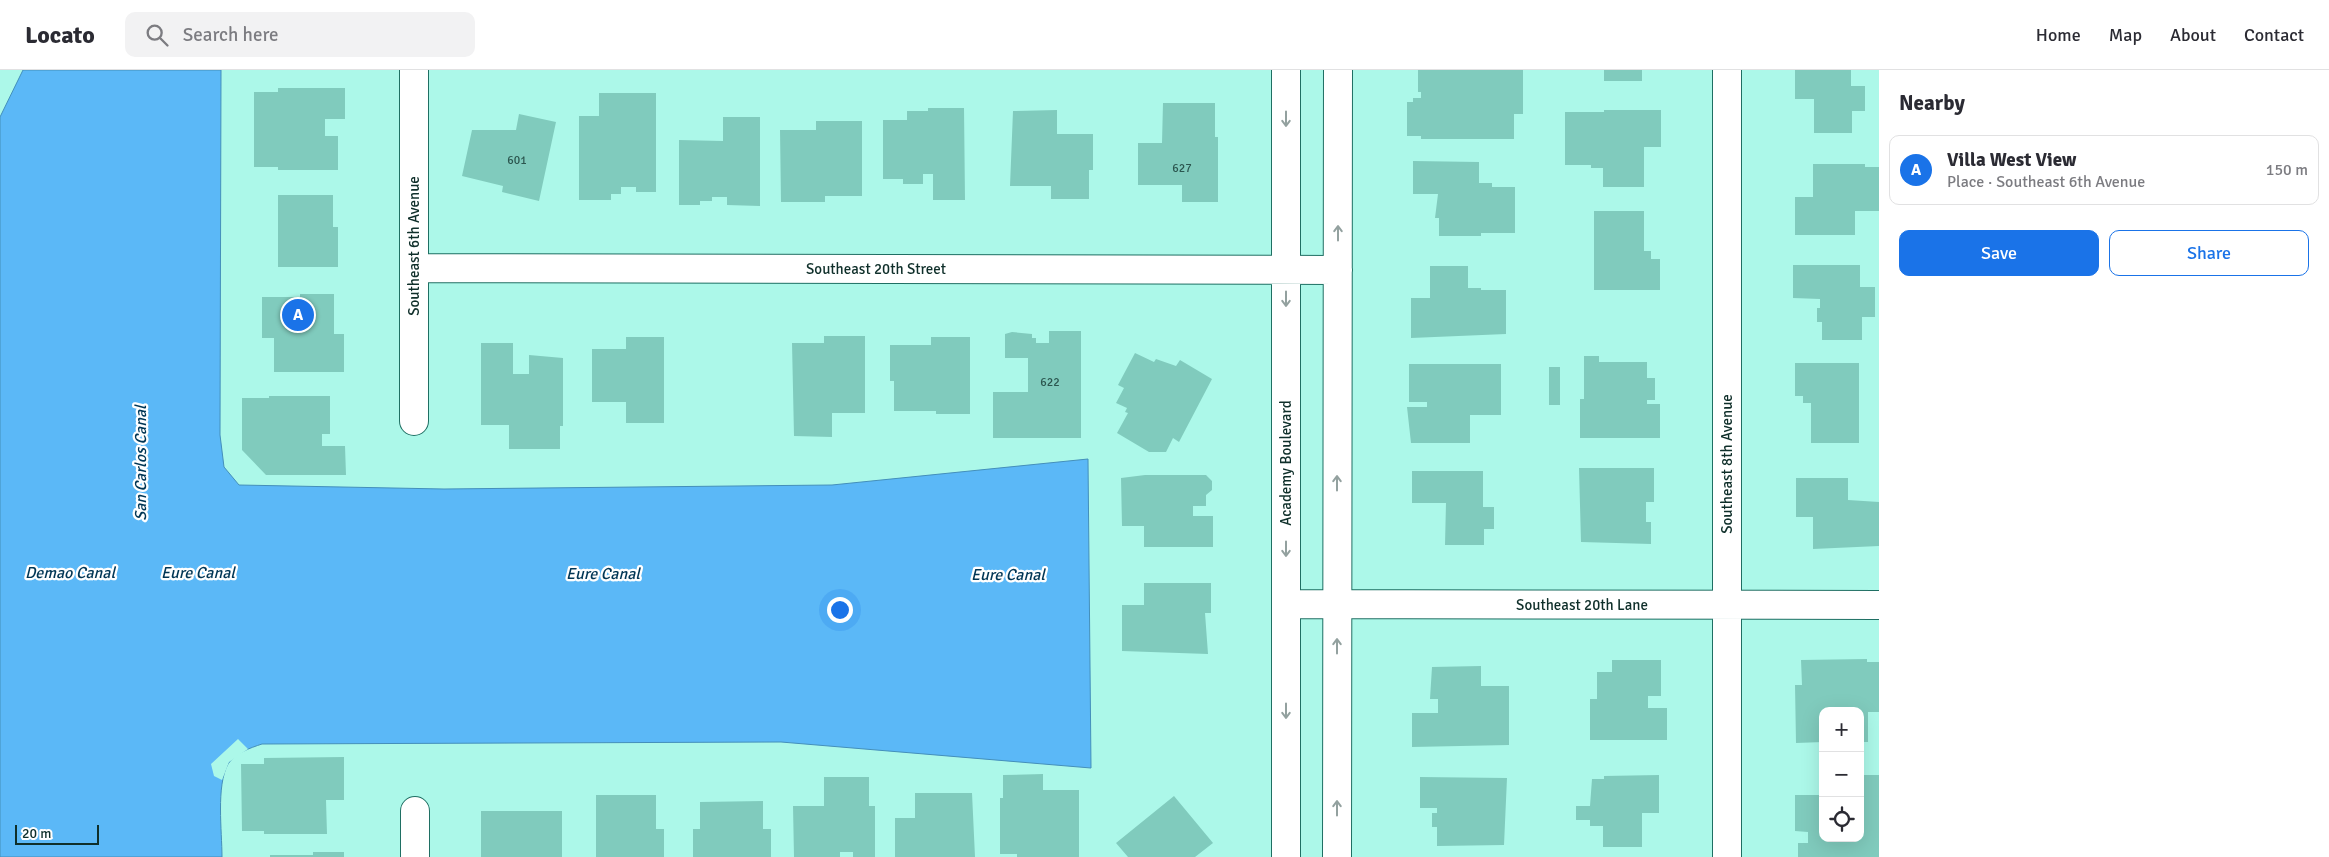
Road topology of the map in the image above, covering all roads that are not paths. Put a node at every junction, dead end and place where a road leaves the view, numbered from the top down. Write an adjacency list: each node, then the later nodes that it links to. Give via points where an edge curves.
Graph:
1 (414, 70): 5 (street, Southeast 6th Avenue)
2 (1286, 70): 6 (street, Academy Boulevard, one-way to 6)
3 (1338, 70): 7 (street, one-way to 3)
4 (1727, 70): 11 (street, Southeast 8th Avenue)
5 (414, 268): 6 (street, Southeast 20th Street); 8 (street, Southeast 6th Avenue)
6 (1286, 270): 7 (street, Southeast 20th Street); 9 (street, Academy Boulevard, one-way to 9)
7 (1338, 270): 10 (street, one-way to 7)
8 (414, 421)
9 (1286, 604): 10 (street, Southeast 20th Lane); 15 (street, Academy Boulevard, one-way to 15)
10 (1337, 604): 11 (street, Southeast 20th Lane); 16 (street, one-way to 10)
11 (1727, 605): 12 (street, Southeast 20th Lane); 17 (street, Southeast 8th Avenue)
12 (1879, 605)
13 (415, 811): 14 (street)
14 (415, 857)
15 (1286, 857)
16 (1337, 857)
17 (1727, 857)

